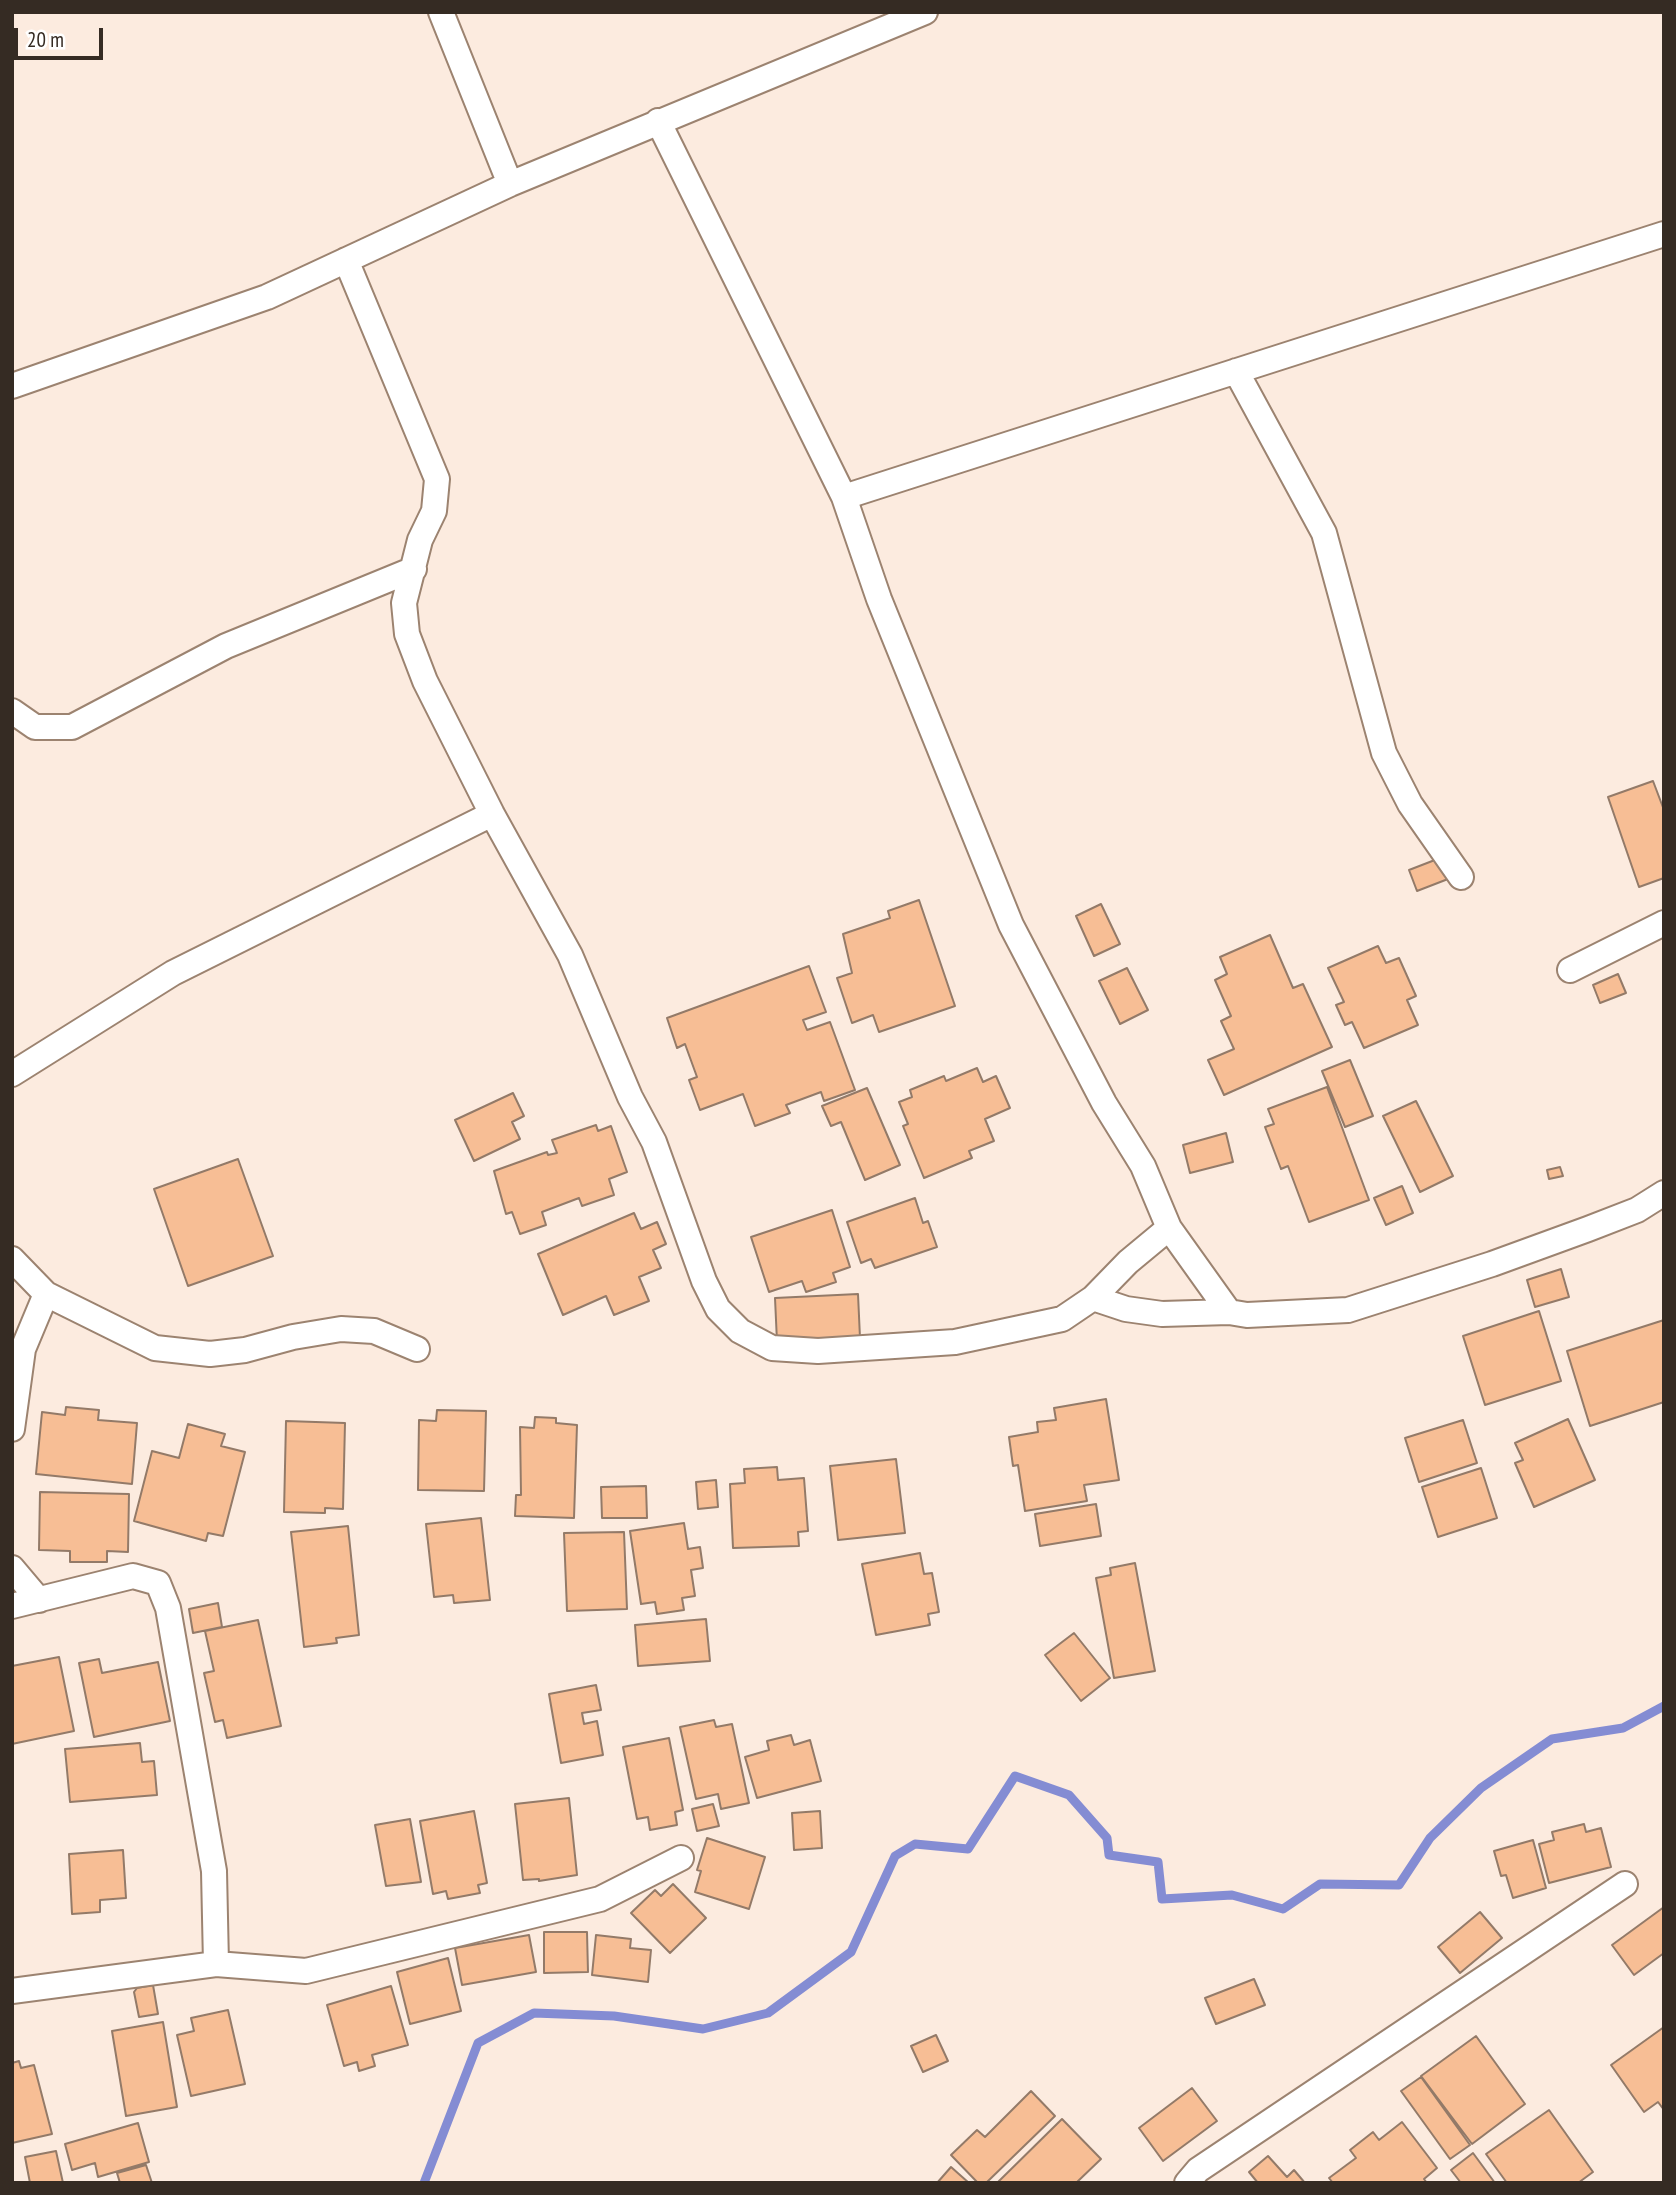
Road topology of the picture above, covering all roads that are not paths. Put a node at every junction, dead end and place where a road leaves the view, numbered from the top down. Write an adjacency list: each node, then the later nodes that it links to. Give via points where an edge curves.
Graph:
1 (441, 12): 4 (street)
2 (925, 12): 3 (street)
3 (658, 121): 4 (street); 9 (street)
4 (510, 184): 6 (street)
5 (1664, 234): 7 (street)
6 (346, 260): 8 (street, via 267,297); 10 (street, via 436,479 434,511 420,540)
7 (1236, 371): 9 (street); 13 (street, via 1324,533 1384,753 1410,804)
8 (12, 386)
9 (844, 498): 18 (street, via 879,599 1011,925 1104,1103 1143,1166)
10 (414, 569): 11 (street, via 226,646 72,727 35,727); 12 (street, via 404,603 407,634 425,681)
11 (12, 711)
12 (492, 814): 16 (street, via 173,973); 21 (street, via 570,955 654,1142 704,1281 719,1309 740,1331 772,1348 818,1351 955,1342 1062,1319)
13 (1461, 877)
14 (1664, 923): 15 (street)
15 (1570, 970)
16 (12, 1074)
17 (1664, 1194): 22 (street, via 1588,1229 1348,1310)
18 (1169, 1228): 21 (street); 22 (street)
19 (12, 1259): 20 (street)
20 (46, 1294): 23 (street, via 155,1348 210,1354 341,1329 374,1331); 24 (street, via 23,1349)
21 (1093, 1298): 22 (street, via 1162,1314)
22 (1229, 1312)
23 (417, 1349)
24 (12, 1429)
25 (12, 1569): 26 (street)
26 (39, 1600): 27 (street); 30 (street, via 133,1576 158,1583 168,1608 214,1871)
27 (12, 1606)
28 (681, 1858): 30 (street, via 600,1899 306,1971)
29 (1625, 1884): 32 (street)
30 (216, 1964): 31 (street)
31 (12, 1991)
32 (1198, 2179)

